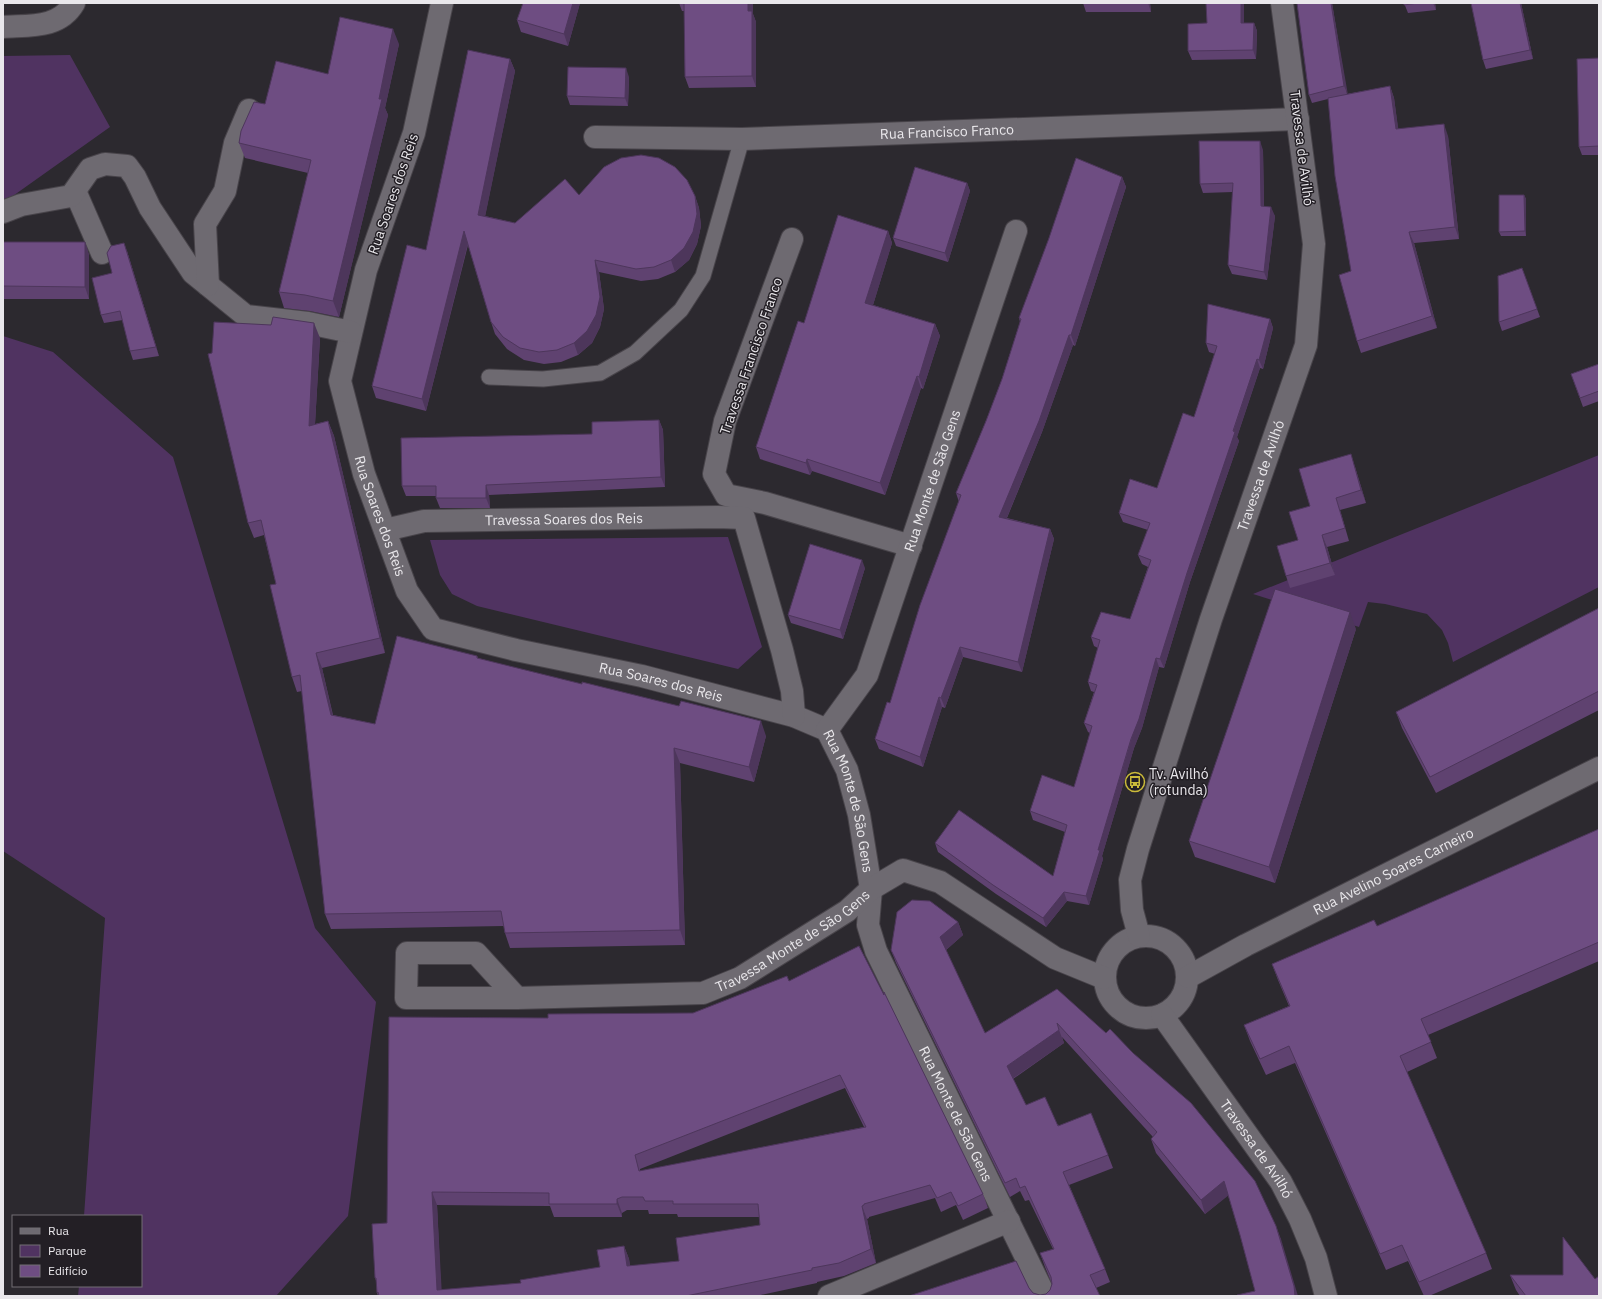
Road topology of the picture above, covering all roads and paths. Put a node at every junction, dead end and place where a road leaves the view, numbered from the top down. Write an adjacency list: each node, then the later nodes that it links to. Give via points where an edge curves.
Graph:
1 (74, 3): 4 (street, via 63,17 45,25)
2 (442, 3): 15 (street, Rua Soares dos Reis, via 414,133 366,270)
3 (1282, 3): 6 (street, Travessa de Avilhó)
4 (3, 27)
5 (249, 110): 14 (street, via 235,143 225,191 205,224)
6 (1298, 119): 8 (street, Rua Francisco Franco); 25 (street, Travessa de Avilhó, via 1314,244 1306,345 1211,619 1138,849 1130,880 1132,910)
7 (595, 137): 8 (street, Rua Francisco Franco)
8 (742, 139): 16 (lane, via 704,276 681,310 635,353 600,373 542,379)
9 (75, 191): 10 (street, via 71,196 21,205); 13 (street); 14 (street, via 90,169 105,164 127,166 150,208 193,273)
10 (3, 212)
11 (1016, 231): 20 (street, Rua Monte de São Gens)
12 (792, 239): 17 (street, Travessa Francisco Franco, via 725,421 714,474 726,495)
13 (102, 253)
14 (208, 285): 15 (street, via 246,316 308,323)
15 (351, 332): 19 (street, Rua Soares dos Reis, via 340,381 364,474)
16 (489, 377)
17 (765, 503): 18 (street); 20 (street, Travessa Francisco Franco)
18 (744, 518): 19 (street, Travessa Soares dos Reis, via 424,521); 21 (street, via 782,650 792,691)
19 (385, 530): 21 (street, Rua Soares dos Reis, via 406,591 433,629 516,650 642,676)
20 (911, 546): 22 (street, Rua Monte de São Gens, via 867,675)
21 (794, 716): 22 (street, Rua Soares dos Reis)
22 (827, 730): 24 (street, Rua Monte de São Gens, via 847,770 859,815)
23 (1599, 768): 26 (street, Rua Avelino Soares Carneiro, via 1246,945)
24 (871, 889): 27 (street, Travessa Monte de São Gens, via 902,870 940,882 1055,958); 28 (street, Travessa Monte de São Gens, via 847,911 740,978 704,993); 30 (street, Rua Monte de São Gens, via 868,925 876,951)
25 (1139, 936): 26 (street, via 1163,939 1173,945 1183,960); 27 (street, via 1126,941 1115,950 1108,961)
26 (1188, 977): 29 (street, via 1181,1000 1173,1009)
27 (1104, 978): 29 (street, via 1113,1001 1123,1011 1142,1018)
28 (517, 998): 28 (street, Travessa Monte de São Gens, via 476,953 406,953 406,998)
29 (1162, 1015): 33 (street, Travessa de Avilhó, via 1281,1182 1316,1258)
30 (1009, 1222): 31 (street); 32 (street, Rua Monte de São Gens)
31 (829, 1296)
32 (1045, 1296)
33 (1326, 1296)

